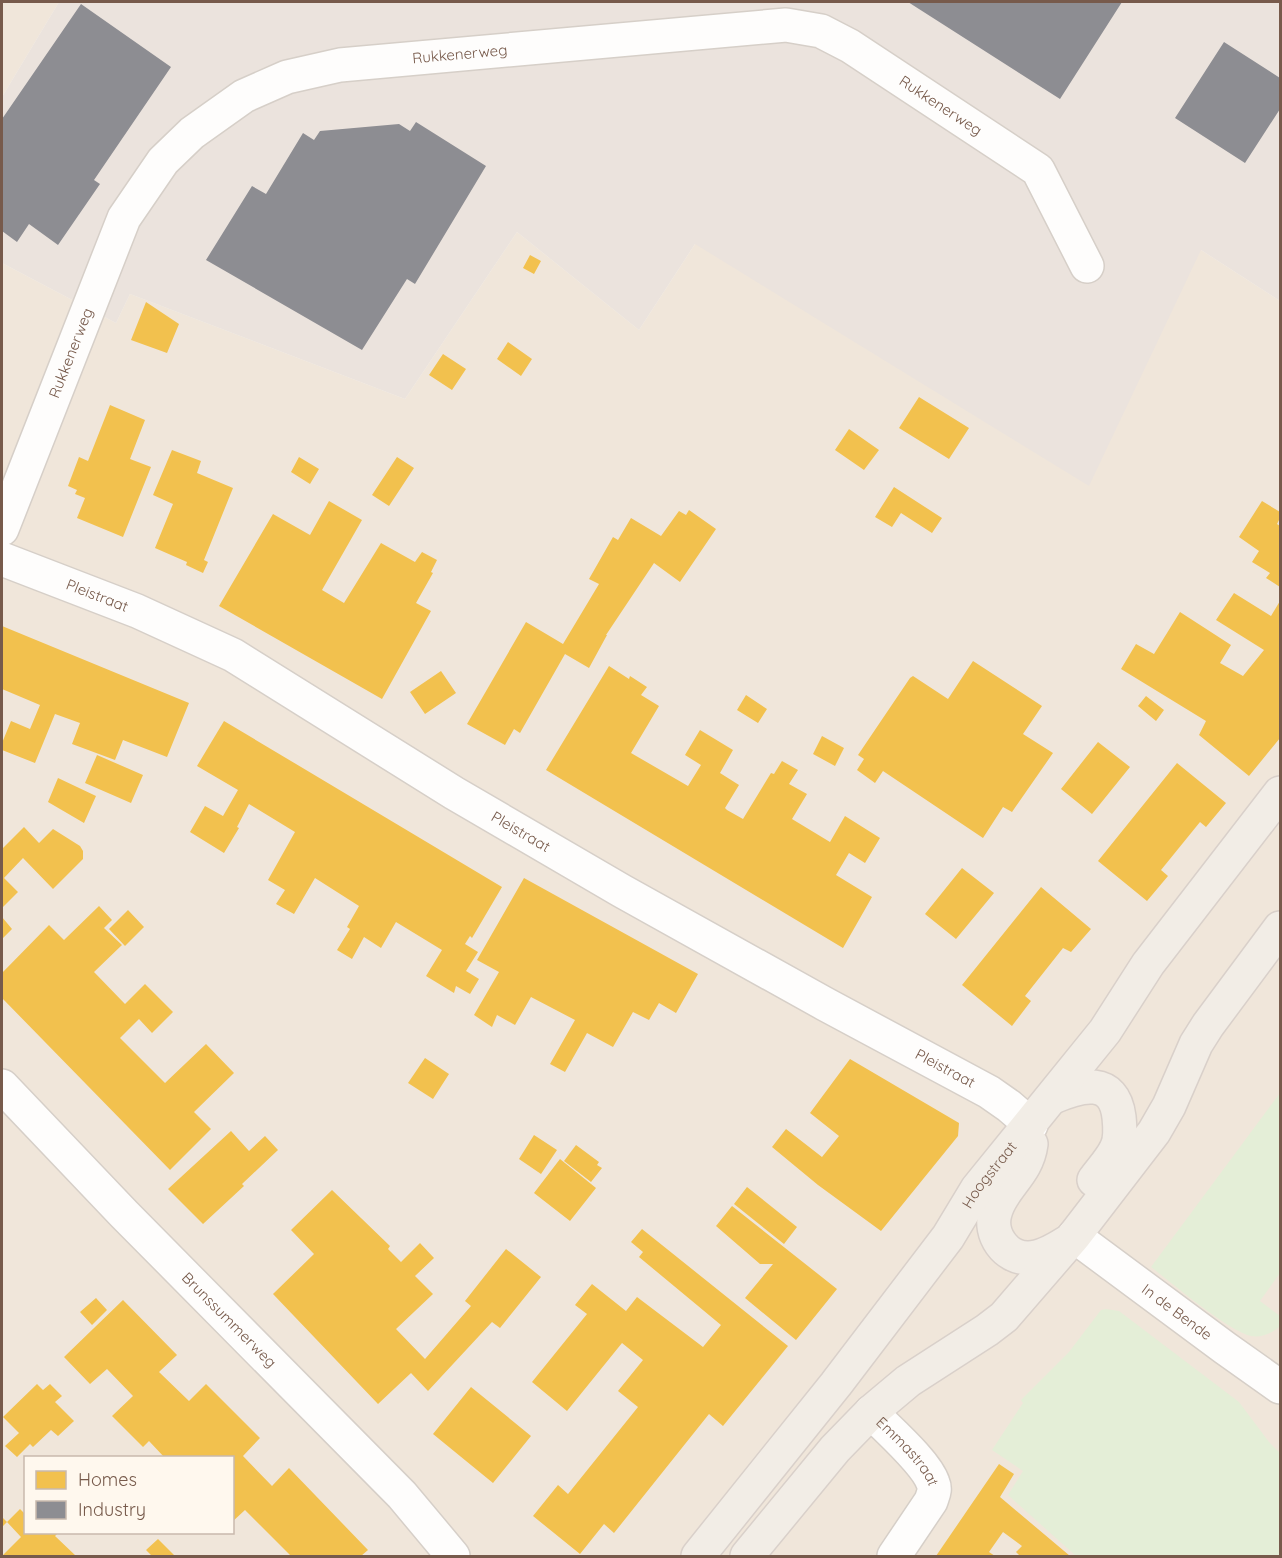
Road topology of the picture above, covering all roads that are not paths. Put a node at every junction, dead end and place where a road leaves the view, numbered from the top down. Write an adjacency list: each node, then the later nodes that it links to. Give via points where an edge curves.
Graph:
1 (1088, 266): 2 (street, Rukkenerweg, via 1038,170 850,46 821,31 786,25 340,65 288,76 243,96 192,133 163,161 124,218)
2 (2, 529)
3 (2, 559): 8 (street, Pleistraat, via 137,611 232,655 454,793 622,891 989,1092)
4 (1281, 793): 7 (main road, Hoogstraat, via 1148,964 1105,1031)
5 (1281, 928): 9 (main road, via 1202,1034 1154,1132)
6 (2, 1086): 12 (street, Brunssummerweg, via 402,1495)
7 (1053, 1097): 8 (main road, Hoogstraat); 9 (main road, via 1073,1088 1099,1087 1109,1094 1118,1113 1116,1149 1085,1193)
8 (1031, 1125): 9 (main road, via 1026,1166 998,1202 993,1215 998,1240 1008,1251 1028,1258 1056,1250); 13 (main road, Hoogstraat, via 977,1189 948,1237)
9 (1079, 1230): 10 (street, In de Bende, via 1225,1348); 11 (main road, via 1004,1317 908,1381)
10 (1281, 1387)
11 (871, 1412): 14 (main road, via 835,1449); 15 (street, Emmastraat, via 934,1483 931,1501)
12 (438, 1551)
13 (698, 1557)
14 (747, 1557)
15 (894, 1557)

